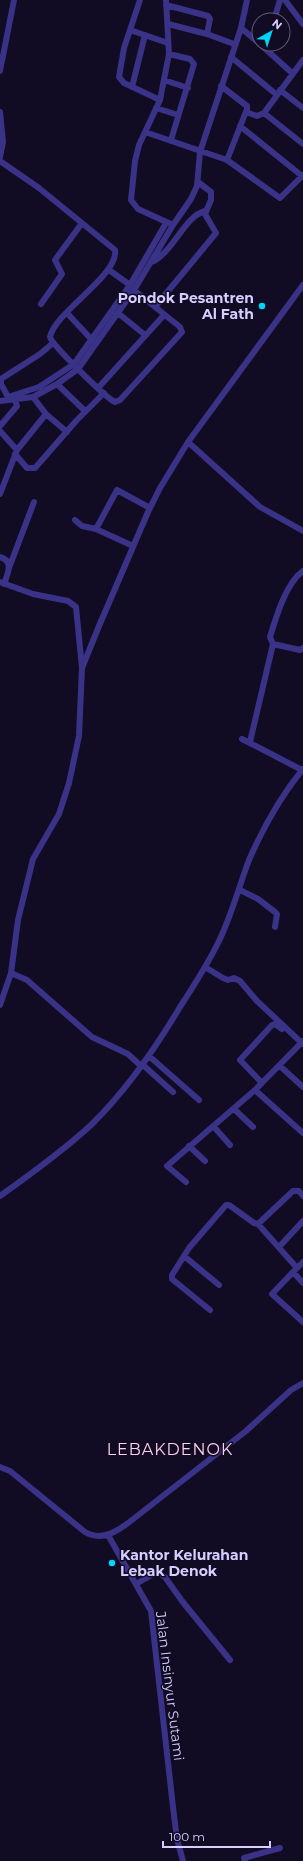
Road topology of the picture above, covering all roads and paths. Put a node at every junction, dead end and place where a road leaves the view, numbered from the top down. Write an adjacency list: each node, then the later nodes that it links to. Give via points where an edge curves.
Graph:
1 (14, 0): 22 (street)
2 (140, 0): 11 (street)
3 (247, 0): 10 (street)
4 (280, 0): 7 (street)
5 (285, 0): 9 (street)
6 (166, 3): 8 (street); 12 (street, via 208,16 210,19)
7 (276, 12)
8 (168, 24): 12 (street); 15 (street)
9 (303, 24)
10 (241, 28): 14 (street); 16 (street)
11 (130, 30): 13 (street); 26 (street, via 119,74 121,81)
12 (207, 34): 16 (street)
13 (145, 35): 15 (street); 26 (street)
14 (251, 36)
15 (168, 43): 18 (street)
16 (234, 44): 19 (street)
17 (273, 52): 23 (street)
18 (169, 54): 24 (street); 27 (street, via 194,62)
19 (231, 57): 25 (street); 28 (street)
20 (303, 60): 21 (street)
21 (301, 68): 23 (street)
22 (0, 71)
23 (292, 73): 28 (street)
24 (164, 80): 27 (street); 29 (street)
25 (221, 86): 33 (street, via 247,106); 40 (street)
26 (132, 87): 29 (street)
27 (188, 88): 35 (street)
28 (279, 93): 31 (street); 34 (street)
29 (160, 100): 30 (street)
30 (156, 108): 35 (street); 37 (street)
31 (303, 108)
32 (0, 112): 41 (street)
33 (246, 112): 34 (street, via 257,116); 36 (street)
34 (264, 113): 39 (street)
35 (178, 115): 38 (street)
36 (240, 126): 43 (street); 44 (street)
37 (145, 132): 38 (street); 48 (street, via 135,161 131,200 138,209)
38 (171, 140): 40 (street)
39 (303, 144)
40 (200, 152): 43 (street); 45 (street)
41 (0, 157)
42 (0, 160): 47 (street)
43 (227, 160): 44 (street, via 280,198)
44 (303, 176)
45 (198, 182): 46 (street, via 211,192 211,200); 49 (street, via 195,193)
46 (205, 211): 50 (street, via 196,215 166,251); 55 (street, via 207,220 216,231 215,234)
47 (82, 223): 51 (street, via 115,250 115,258); 54 (street, via 55,260 62,274)
48 (166, 223): 49 (street); 53 (street)
49 (173, 225): 50 (street)
50 (152, 262): 53 (street)
51 (109, 270): 53 (street); 56 (street)
52 (303, 285): 75 (street)
53 (132, 288): 55 (street); 57 (street); 59 (street)
54 (40, 304)
55 (155, 307): 58 (street)
56 (67, 313): 61 (street); 62 (street, via 51,333 50,340)
57 (118, 313): 59 (street); 60 (street)
58 (164, 315): 60 (street); 66 (street, via 182,328 181,334 119,401 114,402)
59 (110, 319): 61 (street); 63 (street)
60 (145, 335): 65 (street)
61 (92, 340): 63 (street)
62 (53, 343): 63 (street); 68 (street, via 1,379 0,384)
63 (76, 366): 64 (street); 65 (street); 68 (street)
64 (57, 384): 67 (street); 70 (street)
65 (99, 387): 66 (street)
66 (104, 393): 70 (street)
67 (33, 397): 68 (street); 71 (street)
68 (11, 399): 69 (street); 72 (street, via 17,406)
69 (0, 401)
70 (85, 411): 74 (street)
71 (46, 414): 74 (street); 76 (street)
72 (0, 426)
73 (0, 431): 76 (street)
74 (66, 432): 76 (street, via 33,469 27,468)
75 (188, 442): 79 (street); 82 (street, via 260,507)
76 (16, 452): 77 (street)
77 (0, 494)
78 (34, 502): 85 (street)
79 (150, 508): 81 (street, via 117,490); 83 (street)
80 (75, 520): 81 (street, via 82,526)
81 (96, 529): 83 (street)
82 (303, 531)
83 (133, 546): 90 (street)
84 (0, 557): 85 (street, via 8,560)
85 (9, 568): 87 (street)
86 (303, 571): 88 (street, via 291,584 275,622 270,639)
87 (2, 583): 90 (street, via 74,605)
88 (273, 644): 89 (street, via 300,650); 92 (street)
89 (303, 648)
90 (82, 668): 97 (street, via 76,755 59,814 37,850 29,872 18,920)
91 (242, 739): 92 (street)
92 (250, 742): 93 (street)
93 (303, 770): 94 (street, via 283,797 258,842)
94 (240, 890): 95 (street, via 258,899 277,914); 96 (street, via 231,915)
95 (275, 927)
96 (205, 967): 99 (street, via 223,978 240,981 257,1002); 100 (street)
97 (11, 973): 98 (street); 101 (street, via 32,984 92,1037 123,1051)
98 (0, 1005)
99 (302, 1043): 102 (street); 103 (street, via 278,1026 272,1025 240,1060)
100 (149, 1056): 101 (street); 107 (street)
101 (142, 1065): 106 (street); 116 (street, via 90,1126)
102 (280, 1066): 103 (street); 104 (street)
103 (262, 1083): 105 (street)
104 (303, 1087)
105 (255, 1090): 108 (street); 111 (street)
106 (173, 1092)
107 (199, 1100)
108 (234, 1109): 109 (street); 110 (street)
109 (214, 1127): 112 (street); 113 (street)
110 (253, 1127)
111 (303, 1133)
112 (230, 1145)
113 (189, 1146): 114 (street); 115 (street, via 167,1166)
114 (205, 1161)
115 (186, 1182)
116 (0, 1196)
117 (303, 1196): 119 (street, via 299,1191 293,1191)
118 (303, 1221): 120 (street)
119 (258, 1224): 120 (street); 121 (street, via 226,1205)
120 (279, 1247): 123 (street)
121 (184, 1256): 125 (street); 126 (street, via 172,1279)
122 (303, 1262): 123 (street)
123 (295, 1270): 124 (street); 127 (street, via 272,1294)
124 (303, 1283)
125 (219, 1285)
126 (210, 1310)
127 (303, 1322)
128 (303, 1382): 130 (street, via 246,1431 119,1530)
129 (0, 1467): 130 (street, via 10,1471 85,1532 97,1536)
130 (108, 1535): 131 (street, Jalan Insinyur Sutami)
131 (136, 1584): 132 (street, via 159,1573 165,1577); 134 (street, Jalan Insinyur Sutami, via 151,1611 177,1840)
132 (230, 1660)
133 (280, 1848): 135 (street, via 244,1858)
134 (183, 1861)
135 (245, 1861)

